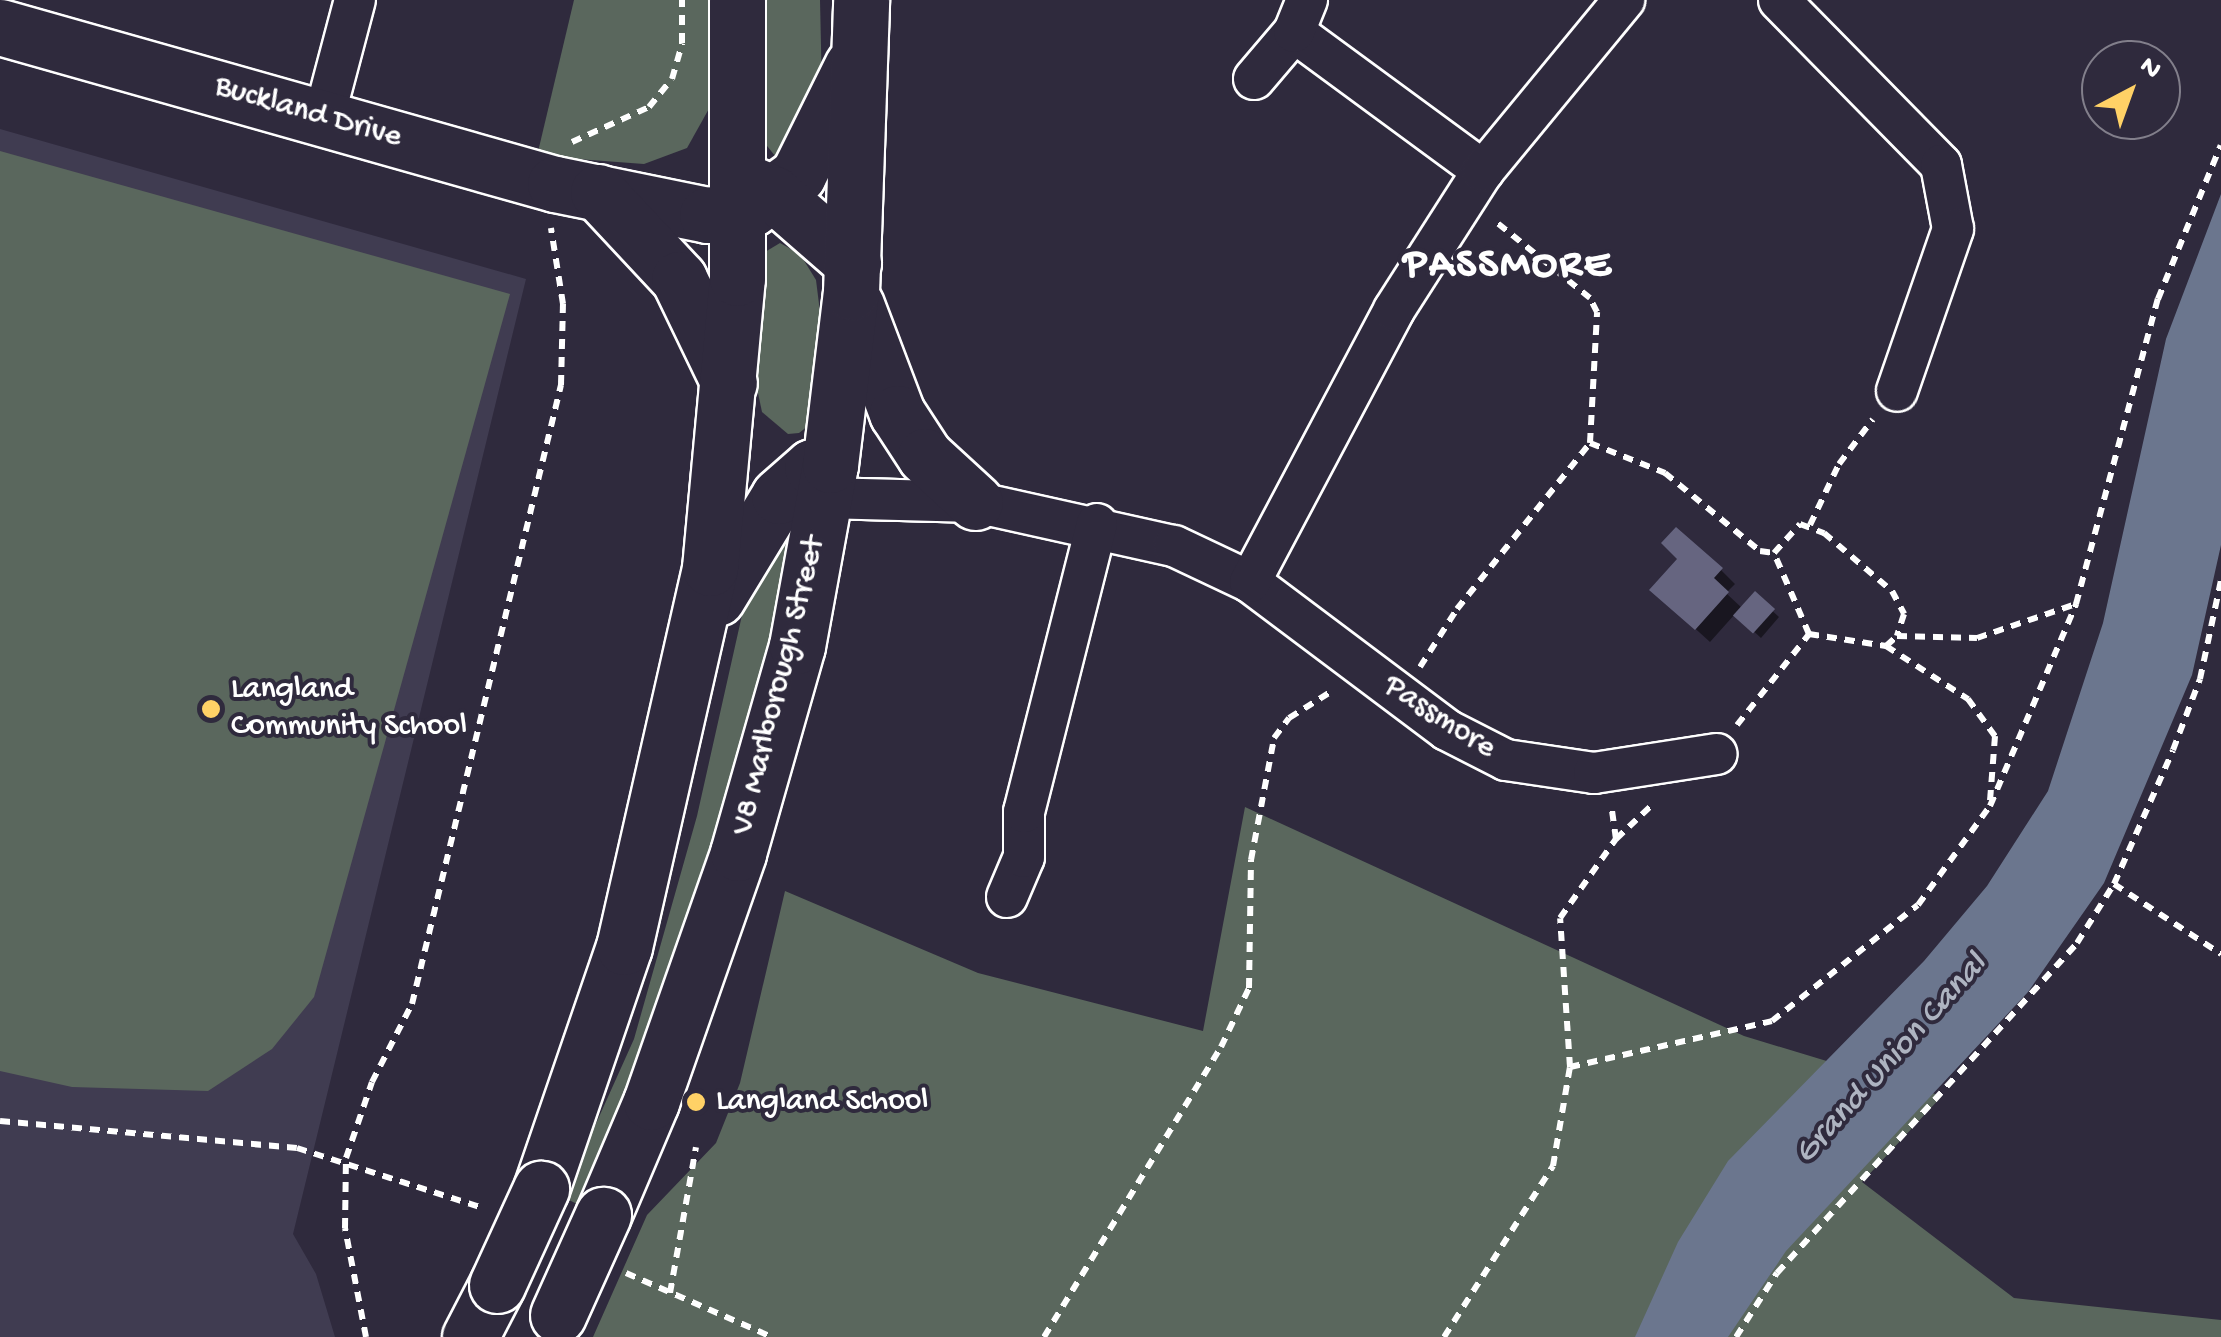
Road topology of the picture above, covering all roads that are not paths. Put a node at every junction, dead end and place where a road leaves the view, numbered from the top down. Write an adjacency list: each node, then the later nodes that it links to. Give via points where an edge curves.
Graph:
1 (355, 0): 9 (street)
2 (737, 0): 12 (street)
3 (1624, 0): 10 (street)
4 (1779, 0): 14 (street, via 1941,166 1953,229)
5 (1301, 16): 8 (street); 10 (street)
6 (861, 23): 12 (street, via 798,175); 13 (street, V8 Marlborough Street)
7 (0, 27): 9 (street, Buckland Drive)
8 (1254, 78)
9 (324, 117): 11 (street, Buckland Drive)
10 (1474, 185): 19 (street, via 1394,310)
11 (590, 190): 12 (street, Buckland Drive); 15 (street, via 679,279)
12 (750, 195): 13 (street); 15 (street)
13 (852, 278): 16 (street, V8 Marlborough Street); 17 (street, via 897,413)
14 (1897, 392)
15 (730, 394): 16 (street); 20 (street)
16 (815, 482): 17 (street, Passmore); 20 (street, via 759,523); 23 (street, V8 Marlborough Street, bridge, via 797,646 738,853 651,1102)
17 (961, 500): 18 (street, Passmore)
18 (1097, 524): 19 (street, Passmore, via 1174,546); 22 (street, via 1024,812 1024,857)
19 (1250, 582): 21 (street, Passmore, via 1400,696 1506,760 1594,773)
20 (698, 635): 24 (street, bridge, via 624,947 541,1189)
21 (1718, 754)
22 (1007, 897)
23 (552, 1326)
24 (470, 1337)

